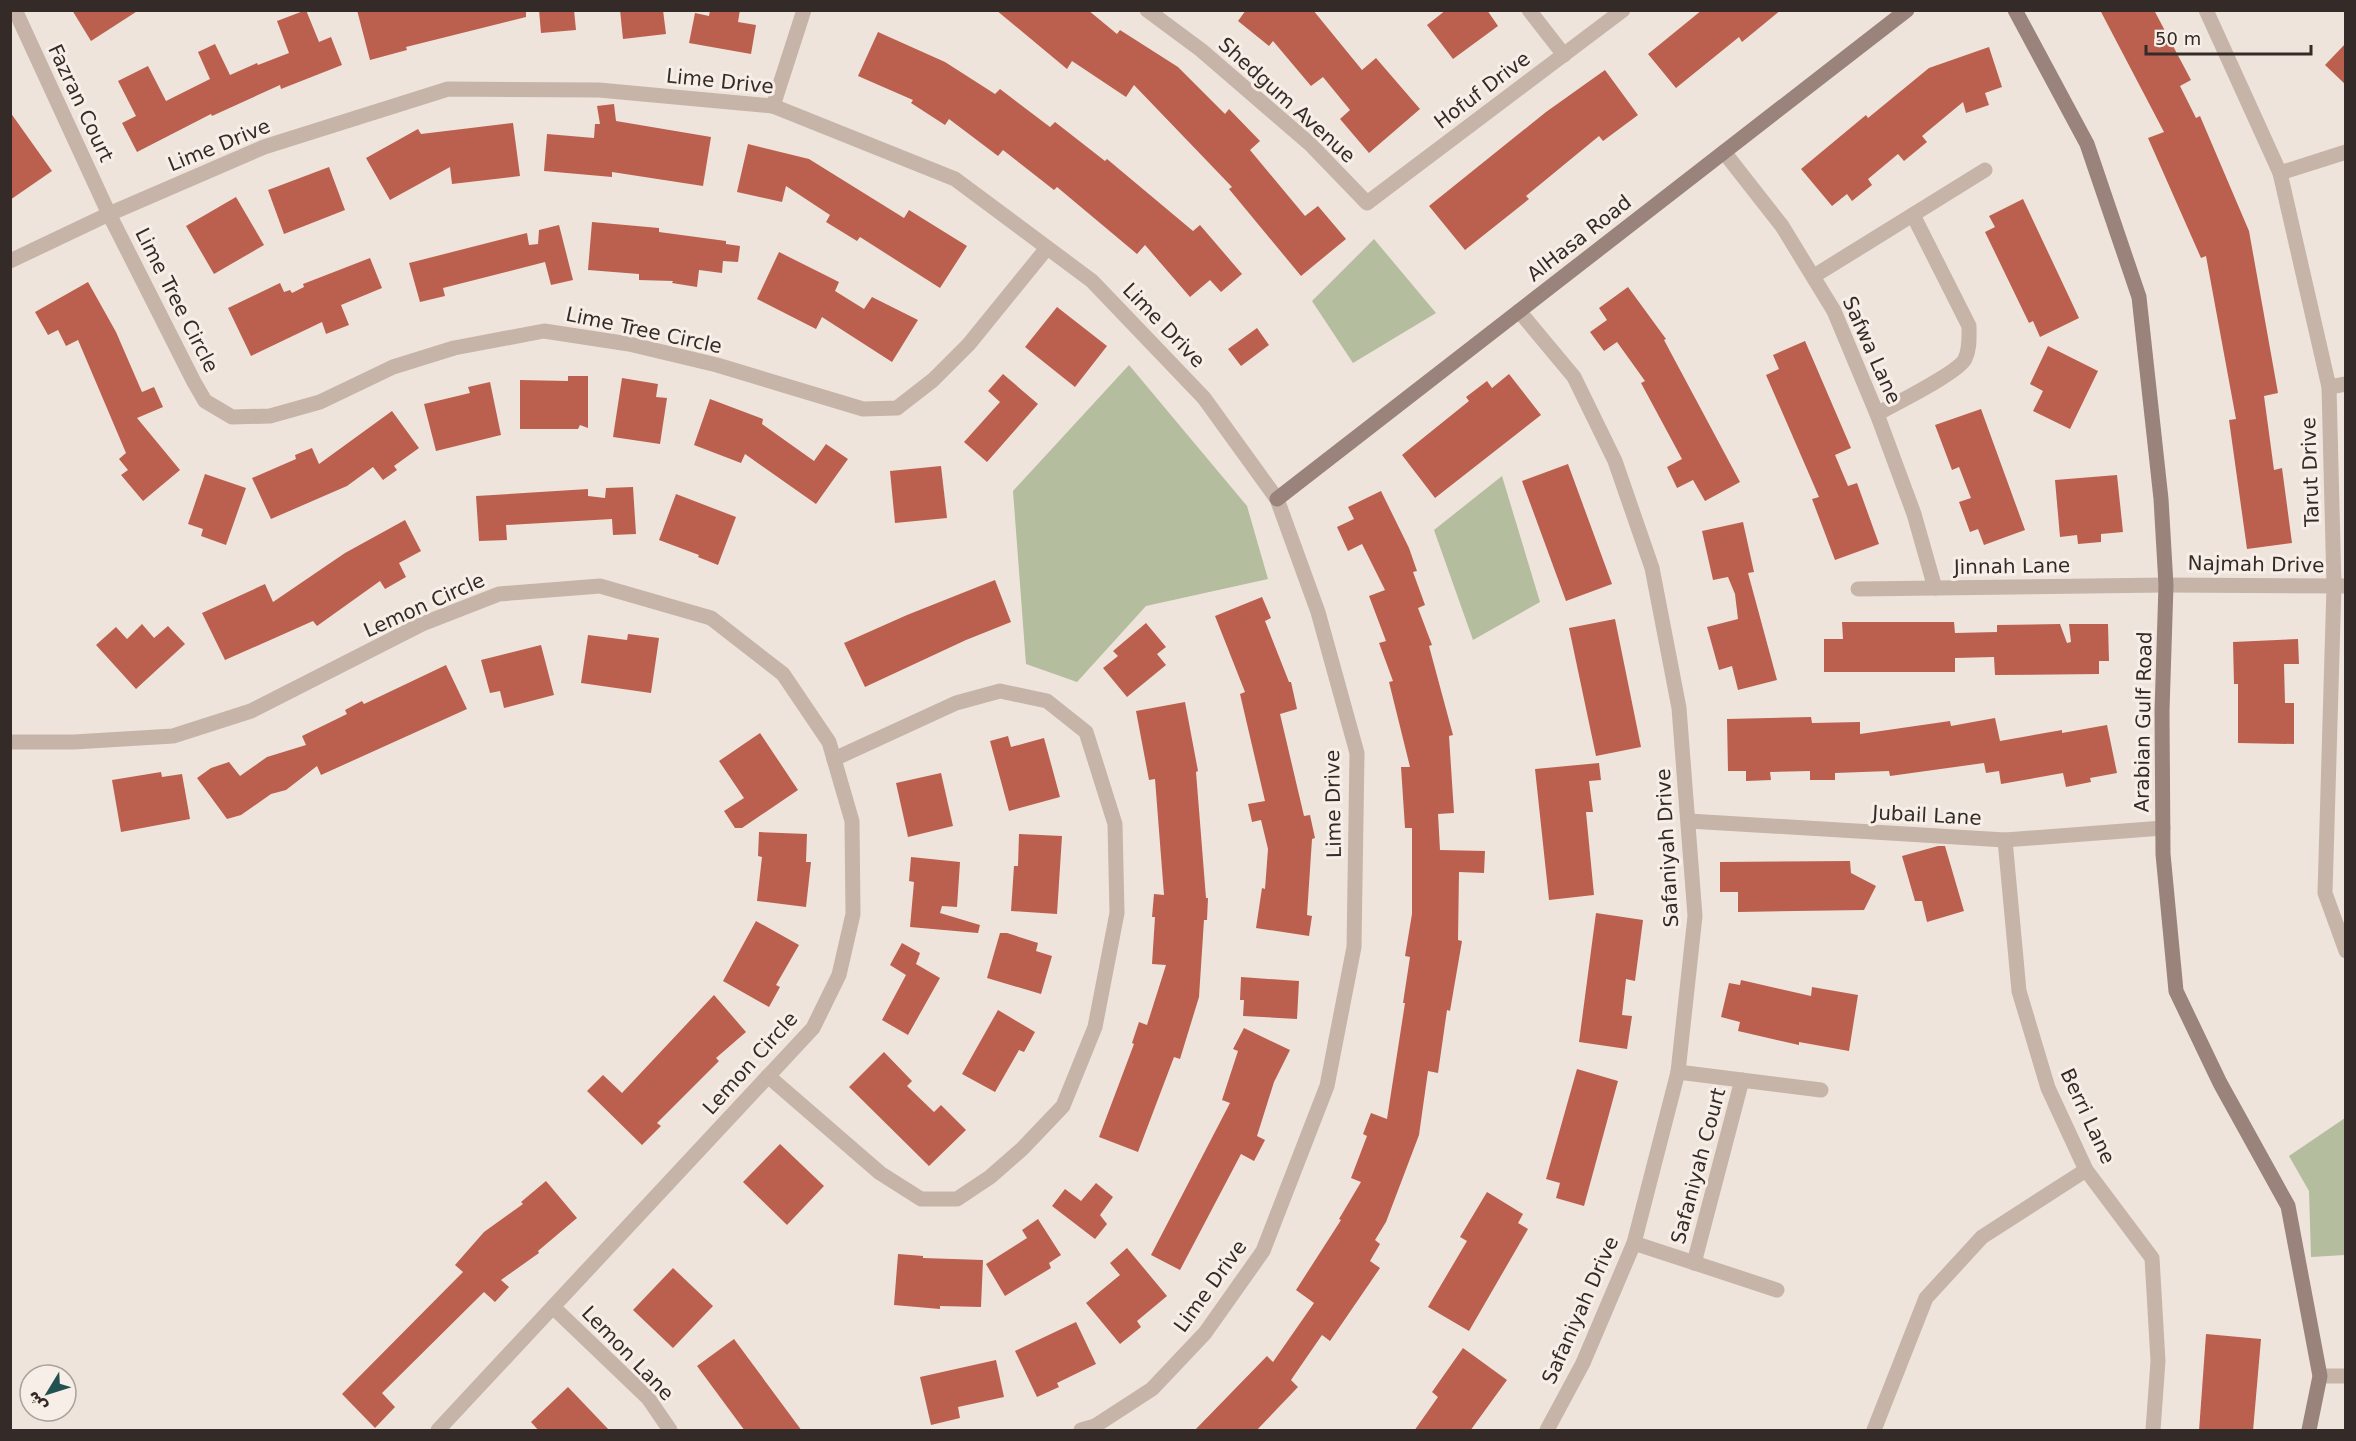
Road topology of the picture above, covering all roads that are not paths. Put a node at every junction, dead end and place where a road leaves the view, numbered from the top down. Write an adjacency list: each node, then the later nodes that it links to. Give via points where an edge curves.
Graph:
1 (15, 10): 16 (street, Fazran Court)
2 (804, 10): 10 (street)
3 (1147, 10): 15 (street, Shedgum Avenue, via 1201,50 1310,144)
4 (1529, 10): 9 (street)
5 (1623, 10): 9 (street, Hofuf Drive)
6 (1907, 10): 11 (main road, AlHasa Road)
7 (2015, 10): 26 (main road, Arabian Gulf Road, via 2087,144 2139,297 2161,499)
8 (2206, 10): 14 (street, Tarut Drive)
9 (1564, 55): 15 (street, Hofuf Drive)
10 (773, 106): 16 (street, Lime Drive, via 599,90 448,89 264,147); 18 (street, Lime Drive, via 955,179)
11 (1724, 152): 20 (street, Safwa Lane, via 1782,226); 21 (main road, AlHasa Road)
12 (2346, 152): 14 (street)
13 (1985, 170): 17 (street)
14 (2280, 173): 23 (street, Tarut Drive)
15 (1367, 203)
16 (109, 214): 18 (street, Lime Tree Circle, via 205,402 232,417 270,416 320,402 393,366 454,348 544,331 629,344 717,365 863,410 897,408 969,344); 19 (street, Lime Drive)
17 (1913, 215): 20 (street); 24 (street, via 1969,326 1970,345 1965,360 1948,374)
18 (1047, 248): 25 (street, Lime Drive, via 1092,281 1204,398)
19 (10, 261)
20 (1814, 276): 24 (street, Safwa Lane, via 1834,311)
21 (1519, 311): 25 (main road, AlHasa Road); 34 (street, Safaniyah Drive, via 1574,377 1615,460 1652,568 1679,708)
22 (2346, 384): 23 (street)
23 (2329, 387): 27 (street, Tarut Drive)
24 (1877, 414): 28 (street, Safwa Lane, via 1914,514)
25 (1277, 499): 51 (street, Lime Drive, via 1318,612 1357,753 1354,946 1327,1086 1263,1251 1212,1324 1152,1389)
26 (2166, 585): 27 (street, Najmah Drive); 28 (street, Jinnah Lane); 35 (main road, Arabian Gulf Road)
27 (2340, 586): 37 (street, Tarut Drive, via 2325,893)
28 (1935, 588): 29 (street, Jinnah Lane)
29 (1858, 589)
30 (10, 742): 31 (street, Lemon Circle, via 173,736 251,711 422,624 499,594 600,586 711,618 783,674)
31 (829, 742): 32 (street); 33 (street, Lemon Circle)
32 (852, 751): 33 (street); 39 (street, via 956,703 1000,691 1047,701 1086,732 1115,824 1117,913 1095,1027 1063,1106 1022,1149 957,1199 921,1198 880,1173)
33 (834, 759): 39 (street, Lemon Circle, via 852,821 853,914 839,975 813,1028)
34 (1689, 821): 36 (street, Jubail Lane); 38 (street, Safaniyah Drive, via 1695,916)
35 (2163, 828): 36 (street, Jubail Lane); 47 (main road, Arabian Gulf Road, via 2176,991 2220,1083 2288,1206)
36 (2005, 840): 42 (street, Berri Lane, via 2019,992 2048,1088)
37 (2346, 951)
38 (1678, 1072): 40 (street, Safaniyah Court); 43 (street, Safaniyah Drive)
39 (768, 1076): 46 (street, Lemon Circle)
40 (1742, 1080): 41 (street, Safaniyah Court); 44 (street, Safaniyah Court)
41 (1821, 1090)
42 (2086, 1170): 53 (street, via 1982,1237 1926,1298); 54 (street, Berri Lane, via 2152,1258 2158,1362)
43 (1634, 1243): 44 (street, Safaniyah Court); 52 (street, Safaniyah Drive, via 1583,1363)
44 (1694, 1263): 45 (street, Safaniyah Court)
45 (1777, 1290)
46 (553, 1307): 49 (street, Lemon Circle); 50 (street, Lemon Lane, via 648,1398)
47 (2319, 1376): 48 (street); 55 (main road, Arabian Gulf Road)
48 (2346, 1376)
49 (438, 1431)
50 (670, 1431)
51 (1081, 1431)
52 (1547, 1431)
53 (1874, 1431)
54 (2153, 1431)
55 (2309, 1431)

